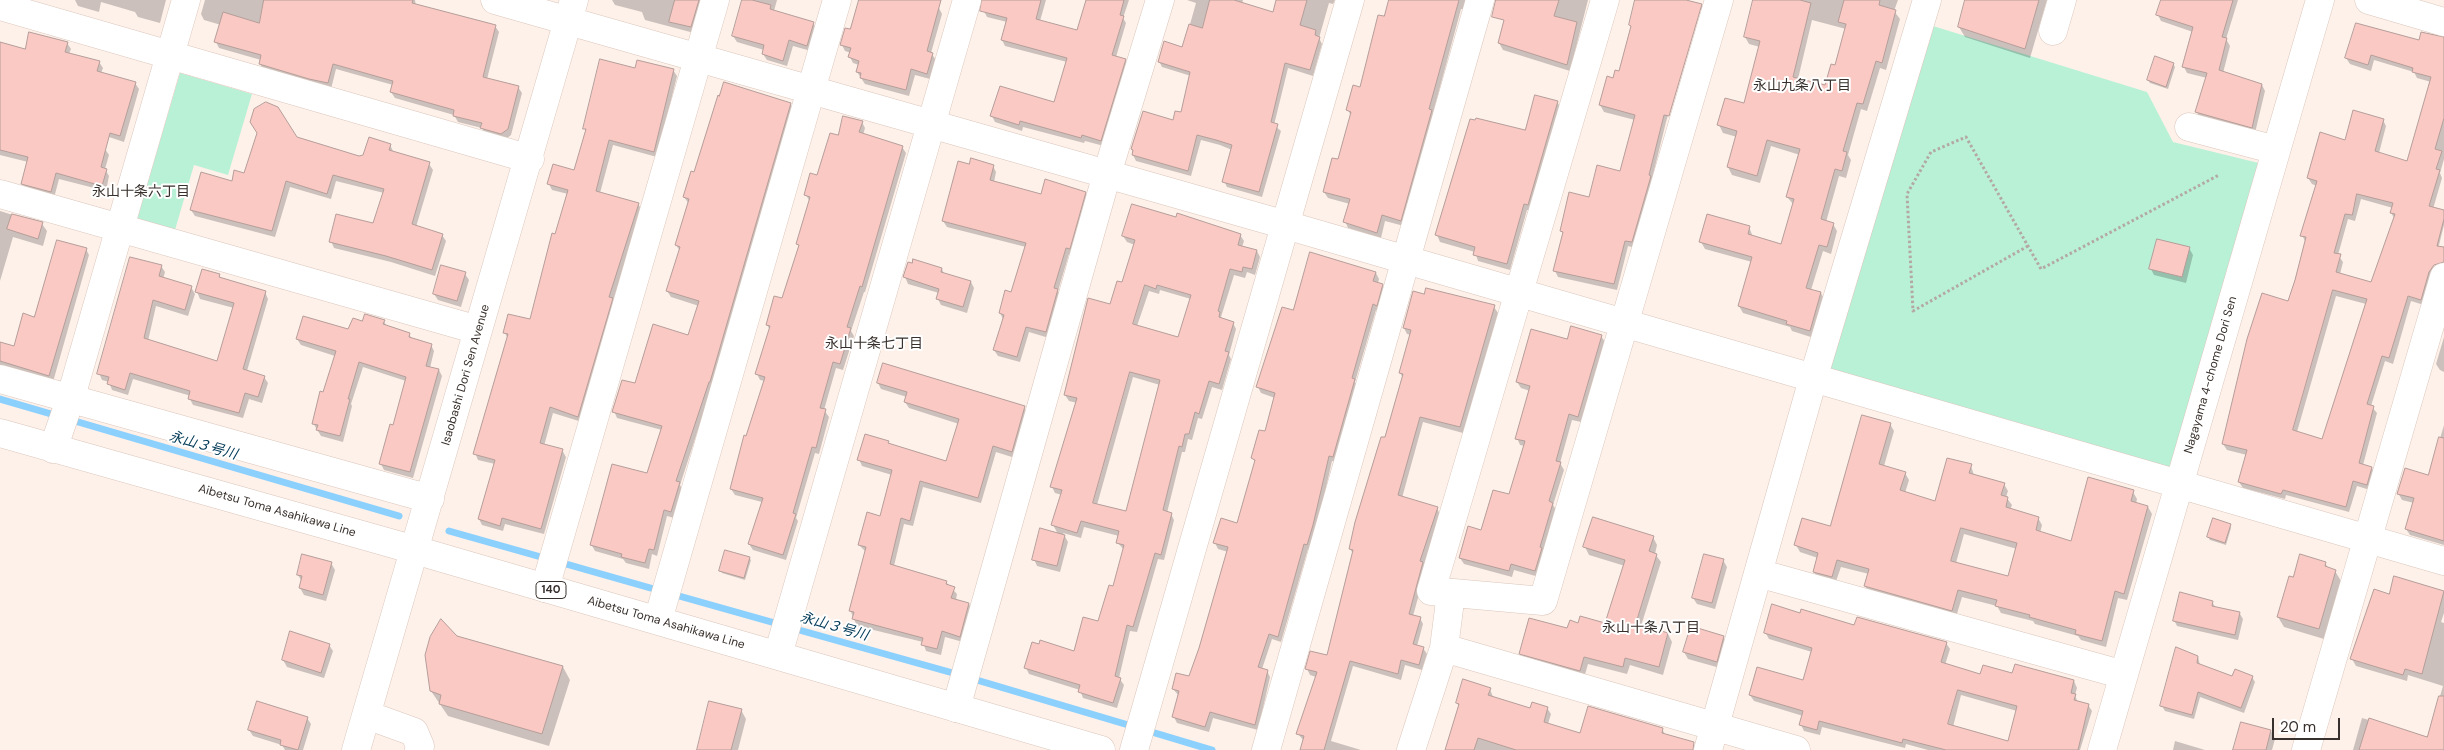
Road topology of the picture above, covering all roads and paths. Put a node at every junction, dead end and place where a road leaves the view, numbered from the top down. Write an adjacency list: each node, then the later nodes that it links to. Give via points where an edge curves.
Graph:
1 (186, 0): 19 (street)
2 (495, 0): 16 (street)
3 (715, 0): 20 (street)
4 (838, 0): 21 (street)
5 (967, 0): 22 (street)
6 (1160, 0): 26 (street)
7 (1350, 0): 29 (street)
8 (1480, 0): 32 (street)
9 (1606, 0): 34 (street)
10 (1719, 0): 35 (street)
11 (1926, 0): 38 (street)
12 (2062, 0): 18 (street)
13 (2320, 0): 24 (street, Nagayama 4-chome Dori Sen)
14 (2369, 0): 17 (street)
15 (0, 6): 19 (street)
16 (571, 10): 20 (street); 25 (street, Isaobashi Dori Sen Avenue)
17 (2444, 22)
18 (2053, 31)
19 (170, 55): 25 (street); 30 (street)
20 (698, 57): 21 (street); 47 (street)
21 (812, 87): 22 (street); 50 (street)
22 (931, 123): 26 (street); 51 (street)
23 (2189, 127): 24 (street)
24 (2276, 150): 42 (street, Nagayama 4-chome Dori Sen)
25 (530, 159): 36 (street, Isaobashi Dori Sen Avenue)
26 (1107, 174): 29 (street); 54 (street)
27 (2219, 175): 31 (path, via 2041,269)
28 (0, 194): 30 (street)
29 (1285, 224): 32 (street); 56 (street)
30 (119, 228): 36 (street); 39 (street)
31 (2028, 246): 31 (path, via 1913,310 1907,194 1930,152 1966,137)
32 (1406, 258): 34 (street); 61 (street)
33 (2444, 277): 44 (street)
34 (1518, 292): 35 (street); 49 (street, via 1431,591)
35 (1625, 322): 38 (street); 49 (street, via 1543,601)
36 (478, 330): 43 (street, Isaobashi Dori Sen Avenue)
37 (0, 379): 39 (street)
38 (1813, 379): 42 (street); 48 (street)
39 (69, 404): 41 (street); 43 (street)
40 (0, 433): 41 (street, Aibetsu Toma Asahikawa Line / 140)
41 (56, 441): 45 (street, Aibetsu Toma Asahikawa Line / 140)
42 (2180, 485): 44 (street); 53 (street, Nagayama 4-chome Dori Sen)
43 (430, 499): 45 (street, Isaobashi Dori Sen Avenue)
44 (2366, 538): 46 (street); 65 (street)
45 (415, 550): 47 (street, Aibetsu Toma Asahikawa Line / 140); 55 (street, Isaobashi Dori Sen Avenue)
46 (2444, 561)
47 (550, 571): 50 (street, Aibetsu Toma Asahikawa Line / 140)
48 (1758, 573): 53 (street); 57 (street)
49 (1451, 593): 52 (street)
50 (664, 602): 51 (street, Aibetsu Toma Asahikawa Line / 140)
51 (785, 634): 54 (street, Aibetsu Toma Asahikawa Line / 140)
52 (1444, 648): 57 (street); 62 (street)
53 (2124, 675): 64 (street, Nagayama 4-chome Dori Sen)
54 (961, 690): 60 (street, Aibetsu Toma Asahikawa Line / 140)
55 (367, 715): 58 (street, Isaobashi Dori Sen Avenue); 59 (street, via 414,732)
56 (1138, 738)
57 (1712, 738): 63 (street)
58 (356, 750)
59 (419, 750)
60 (1101, 750)
61 (1266, 750)
62 (1411, 750)
63 (1796, 750)
64 (2102, 750)
65 (2306, 750)

